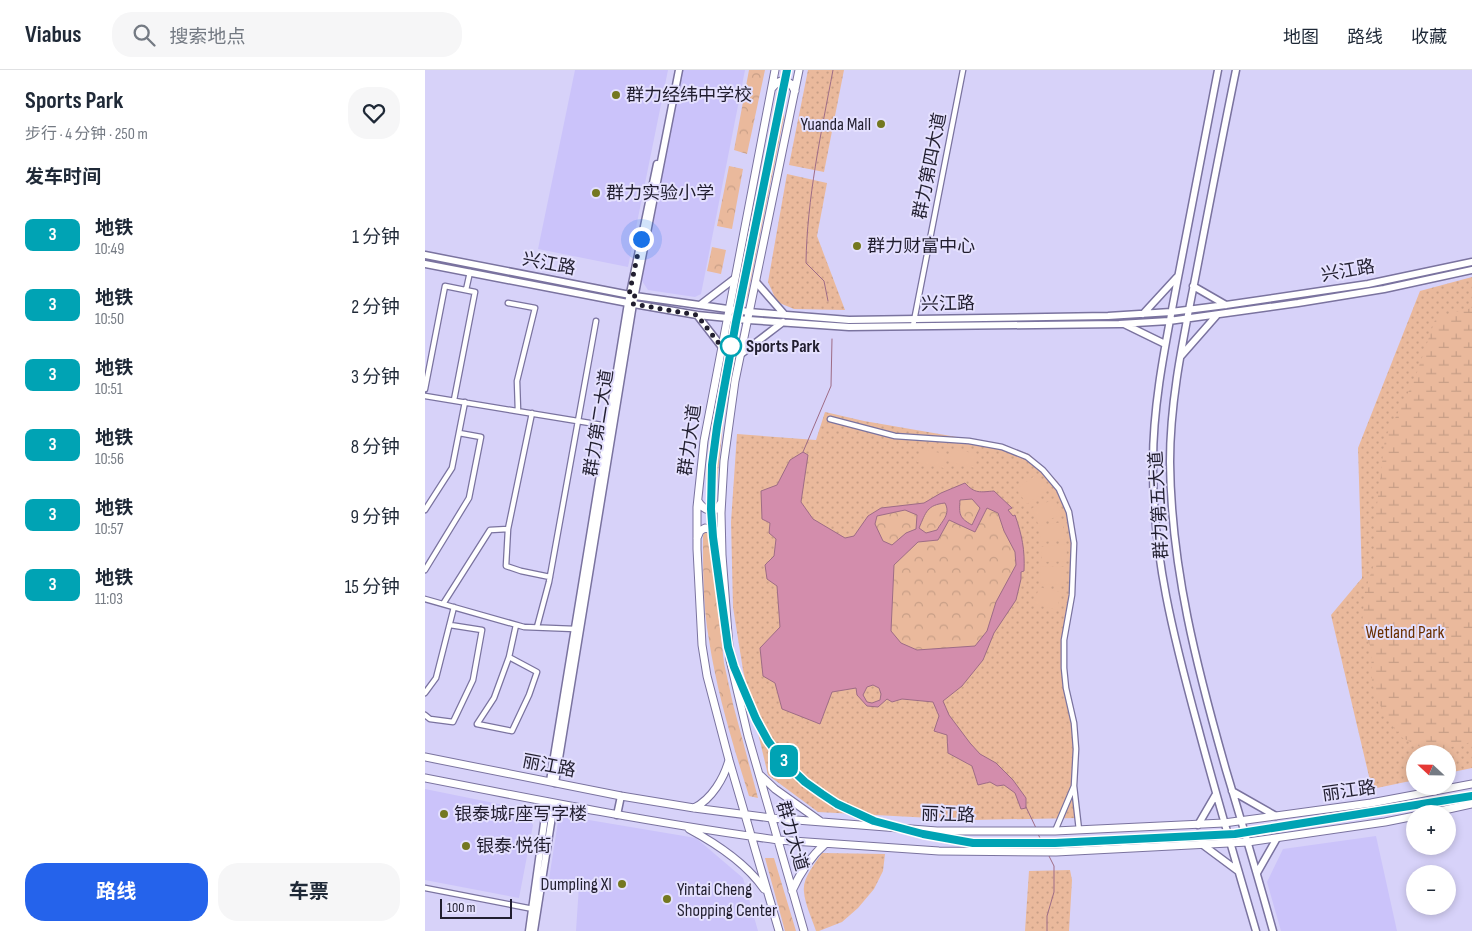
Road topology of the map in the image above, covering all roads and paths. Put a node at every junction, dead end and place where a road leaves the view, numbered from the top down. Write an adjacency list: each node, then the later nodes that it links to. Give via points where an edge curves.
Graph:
1 (678, 70): 19 (main road, 群力第二大道)
2 (775, 70): 7 (main road, 群力大道)
3 (799, 70): 8 (main road, 群力大道)
4 (963, 70): 39 (street, 群力第四大道)
5 (1218, 70): 14 (main road, 群力第五大道)
6 (1236, 70): 17 (main road, 群力第五大道)
7 (772, 88): 8 (main road, via 785,80); 15 (main road, 群力大道)
8 (795, 91): 16 (main road, 群力大道)
9 (425, 255): 19 (main road, 兴江路)
10 (1472, 262): 23 (main road, 兴江路, via 1368,284)
11 (425, 264): 13 (main road, 兴江路)
12 (1472, 270): 30 (main road, 兴江路, via 1298,304)
13 (470, 272): 18 (street); 21 (main road, 兴江路)
14 (1178, 276): 27 (main road, 群力第五大道); 29 (main road)
15 (734, 279): 22 (main road); 24 (main road, 群力大道)
16 (756, 282): 26 (main road, 群力大道); 28 (main road)
17 (1193, 286): 23 (main road); 25 (main road, 群力第五大道)
18 (466, 290): 45 (street, via 445,286); 47 (street, via 475,292)
19 (632, 296): 21 (main road, 群力第二大道); 22 (main road, 兴江路)
20 (508, 303): 49 (street, via 535,308 517,381)
21 (630, 303): 31 (main road, 兴江路); 53 (main road, 群力第二大道); 77 (main road, 群力第二大道)
22 (700, 305): 24 (main road, 兴江路)
23 (1226, 305): 25 (main road, 兴江路)
24 (728, 309): 26 (main road, 兴江路); 32 (main road, 群力大道)
25 (1189, 310): 27 (main road, 兴江路); 34 (main road, 群力第五大道)
26 (749, 312): 28 (main road, 兴江路); 33 (main road, 群力大道)
27 (1171, 312): 29 (main road, 兴江路); 38 (main road, 群力第五大道)
28 (784, 314): 37 (main road, 兴江路)
29 (1143, 314): 39 (main road, 兴江路)
30 (1217, 314): 34 (main road, 兴江路); 44 (main road)
31 (697, 315): 32 (main road, 兴江路); 42 (main road)
32 (727, 318): 33 (main road, 兴江路); 42 (main road, 群力大道)
33 (748, 320): 36 (main road, 兴江路); 43 (main road, 群力大道)
34 (1186, 320): 38 (main road, 兴江路); 44 (main road, 群力第五大道)
35 (596, 321): 52 (street)
36 (783, 322): 37 (main road, 兴江路); 43 (main road)
37 (820, 322): 39 (main road, 兴江路)
38 (1169, 322): 40 (main road, 兴江路); 41 (main road, 群力第五大道)
39 (913, 323): 40 (main road, 兴江路)
40 (1123, 323): 41 (main road)
41 (1165, 344): 81 (main road, 群力第五大道, via 1153,461 1159,560 1176,648)
42 (721, 346): 55 (main road, 群力大道)
43 (741, 354): 56 (main road, 群力大道, via 729,422)
44 (1180, 357): 80 (main road, 群力第五大道, via 1172,413 1170,462 1175,553 1203,690)
45 (425, 389)
46 (425, 396): 47 (street)
47 (455, 400): 48 (street)
48 (465, 402): 49 (street); 54 (street)
49 (518, 411): 50 (street)
50 (532, 413): 52 (street); 58 (street)
51 (830, 419): 79 (street, via 895,436 969,441 1003,447 1027,457 1059,489 1069,512 1074,543 1073,595 1064,640 1064,668 1075,723)
52 (579, 420): 53 (street); 62 (street)
53 (608, 426): 69 (main road, 群力第二大道)
54 (459, 433): 57 (street, via 452,468); 61 (street, via 481,437 469,498)
55 (697, 500): 56 (main road, via 703,508 711,510 717,509); 60 (main road, 群力大道)
56 (721, 503): 59 (main road, 群力大道)
57 (425, 510)
58 (508, 528): 62 (street, via 506,566); 64 (street, via 490,530)
59 (721, 536): 60 (main road, via 717,531 705,528); 75 (main road, 群力大道, via 730,660)
60 (697, 540): 74 (main road, 群力大道, via 702,645)
61 (425, 570)
62 (550, 577): 68 (street)
63 (425, 599): 64 (street)
64 (443, 604): 65 (street)
65 (454, 607): 66 (street); 67 (street)
66 (449, 625): 71 (street, via 436,678); 72 (street, via 482,630 473,680 453,722 430,719)
67 (516, 625): 68 (street); 70 (street)
68 (537, 627): 69 (street)
69 (575, 629): 77 (main road, 群力第二大道)
70 (509, 657): 70 (street, via 494,698 477,724 512,732 537,672)
71 (425, 693)
72 (425, 715)
73 (425, 757): 77 (main road, 丽江路)
74 (729, 760): 86 (main road, via 712,793); 88 (main road, 群力大道)
75 (759, 774): 90 (main road, 群力大道); 93 (main road)
76 (425, 778): 83 (main road, 丽江路)
77 (552, 782): 82 (main road, 丽江路)
78 (1472, 784): 89 (main road, 丽江路)
79 (1074, 786): 97 (street); 98 (street)
80 (1232, 791): 89 (main road); 92 (main road, 群力第五大道)
81 (1216, 794): 94 (main road, 群力第五大道); 95 (main road)
82 (621, 796): 86 (main road, 丽江路); 87 (main road)
83 (551, 803): 87 (main road, 丽江路); 111 (main road)
84 (1472, 804): 85 (main road)
85 (1456, 807)
86 (694, 808): 88 (main road, 丽江路)
87 (617, 815): 96 (main road, 丽江路)
88 (745, 815): 90 (main road, 丽江路); 99 (main road, 群力大道)
89 (1276, 816): 92 (main road, 丽江路)
90 (771, 818): 93 (main road, 丽江路); 101 (main road, 群力大道)
91 (1406, 818): 100 (main road, 丽江路)
92 (1241, 821): 94 (main road, 丽江路); 102 (main road, 群力第五大道)
93 (823, 822): 98 (main road, 丽江路, via 937,832)
94 (1224, 823): 95 (main road, 丽江路); 103 (main road, 群力第五大道)
95 (1198, 825): 97 (main road, 丽江路)
96 (685, 826): 99 (main road, 丽江路); 110 (main road, via 745,868)
97 (1079, 831): 98 (main road, 丽江路)
98 (1055, 832)
99 (751, 837): 101 (main road, 丽江路); 110 (main road, 群力大道)
100 (1277, 838): 102 (main road, 丽江路); 107 (main road)
101 (777, 840): 104 (main road, 丽江路); 109 (main road, 群力大道)
102 (1248, 842): 103 (main road, 丽江路); 107 (main road, 群力第五大道)
103 (1230, 843): 105 (main road, 丽江路); 106 (main road, 群力第五大道)
104 (825, 844): 105 (main road, 丽江路, via 939,851 1033,852); 109 (main road, via 806,865)
105 (1203, 845): 106 (main road)
106 (1238, 870): 116 (main road, 群力第五大道)
107 (1257, 873): 117 (main road, 群力第五大道)
108 (425, 888): 111 (street)
109 (792, 891): 115 (main road, 群力大道)
110 (768, 893): 114 (main road, 群力大道)
111 (534, 909): 112 (main road); 113 (main road)
112 (529, 931)
113 (534, 931)
114 (779, 931)
115 (804, 931)
116 (1255, 931)
117 (1273, 931)

